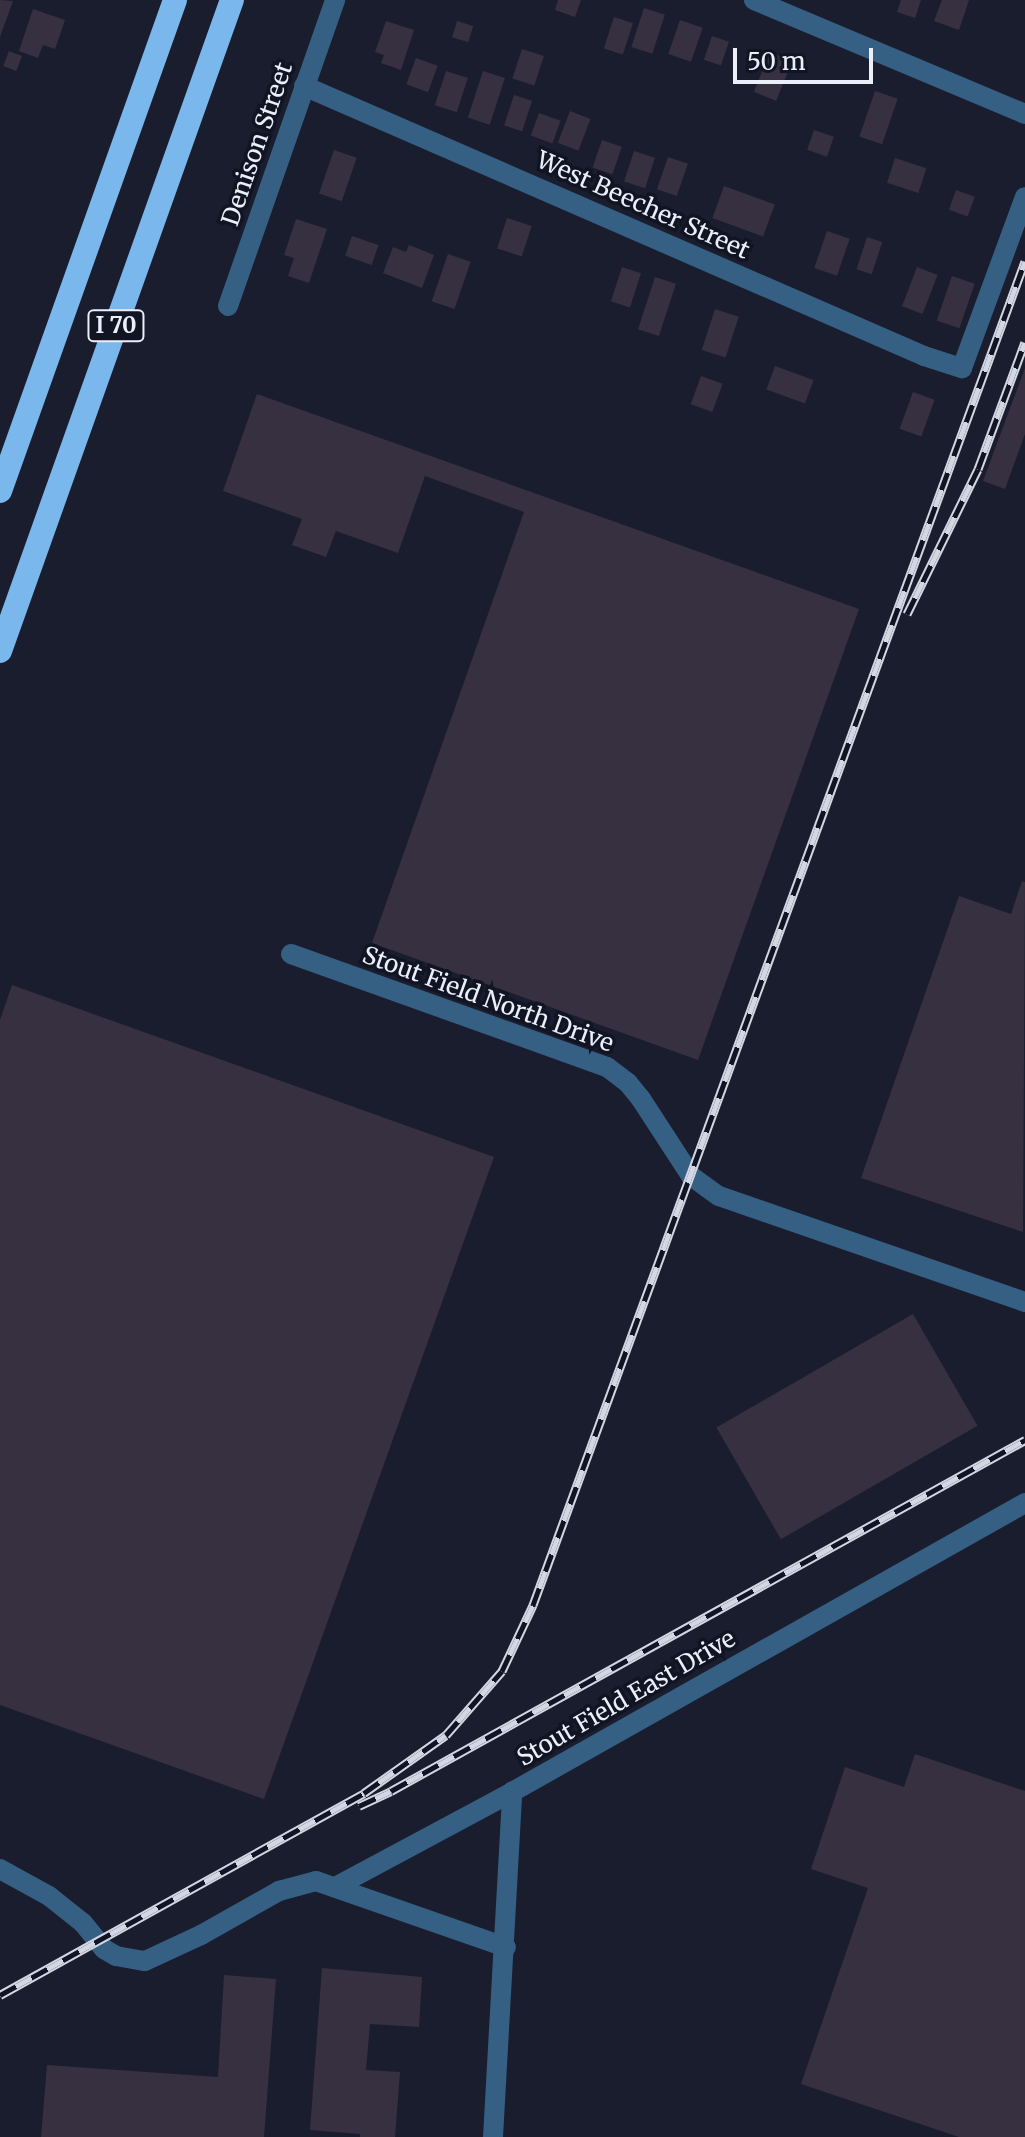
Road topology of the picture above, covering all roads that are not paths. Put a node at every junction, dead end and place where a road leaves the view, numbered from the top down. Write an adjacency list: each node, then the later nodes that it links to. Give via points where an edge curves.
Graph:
1 (175, 0): 9 (highway, I 70)
2 (232, 0): 10 (highway, I 70)
3 (335, 0): 5 (street, Denison Street)
4 (754, 0): 6 (street)
5 (304, 86): 7 (street, West Beecher Street, via 962,368); 8 (street, Denison Street)
6 (1025, 114)
7 (1025, 197)
8 (228, 306)
9 (0, 491)
10 (0, 651)
11 (291, 954): 12 (street, Stout Field North Drive, via 607,1067 641,1099 691,1176 719,1196)
12 (1025, 1302)
13 (1025, 1503): 14 (street, Stout Field East Drive)
14 (512, 1792): 16 (street); 17 (street, Stout Field East Drive)
15 (0, 1869): 16 (street, via 49,1896 116,1956 145,1961 297,1884 320,1881)
16 (337, 1886): 17 (street)
17 (506, 1947): 18 (street, Stout Field East Drive)
18 (493, 2137)

